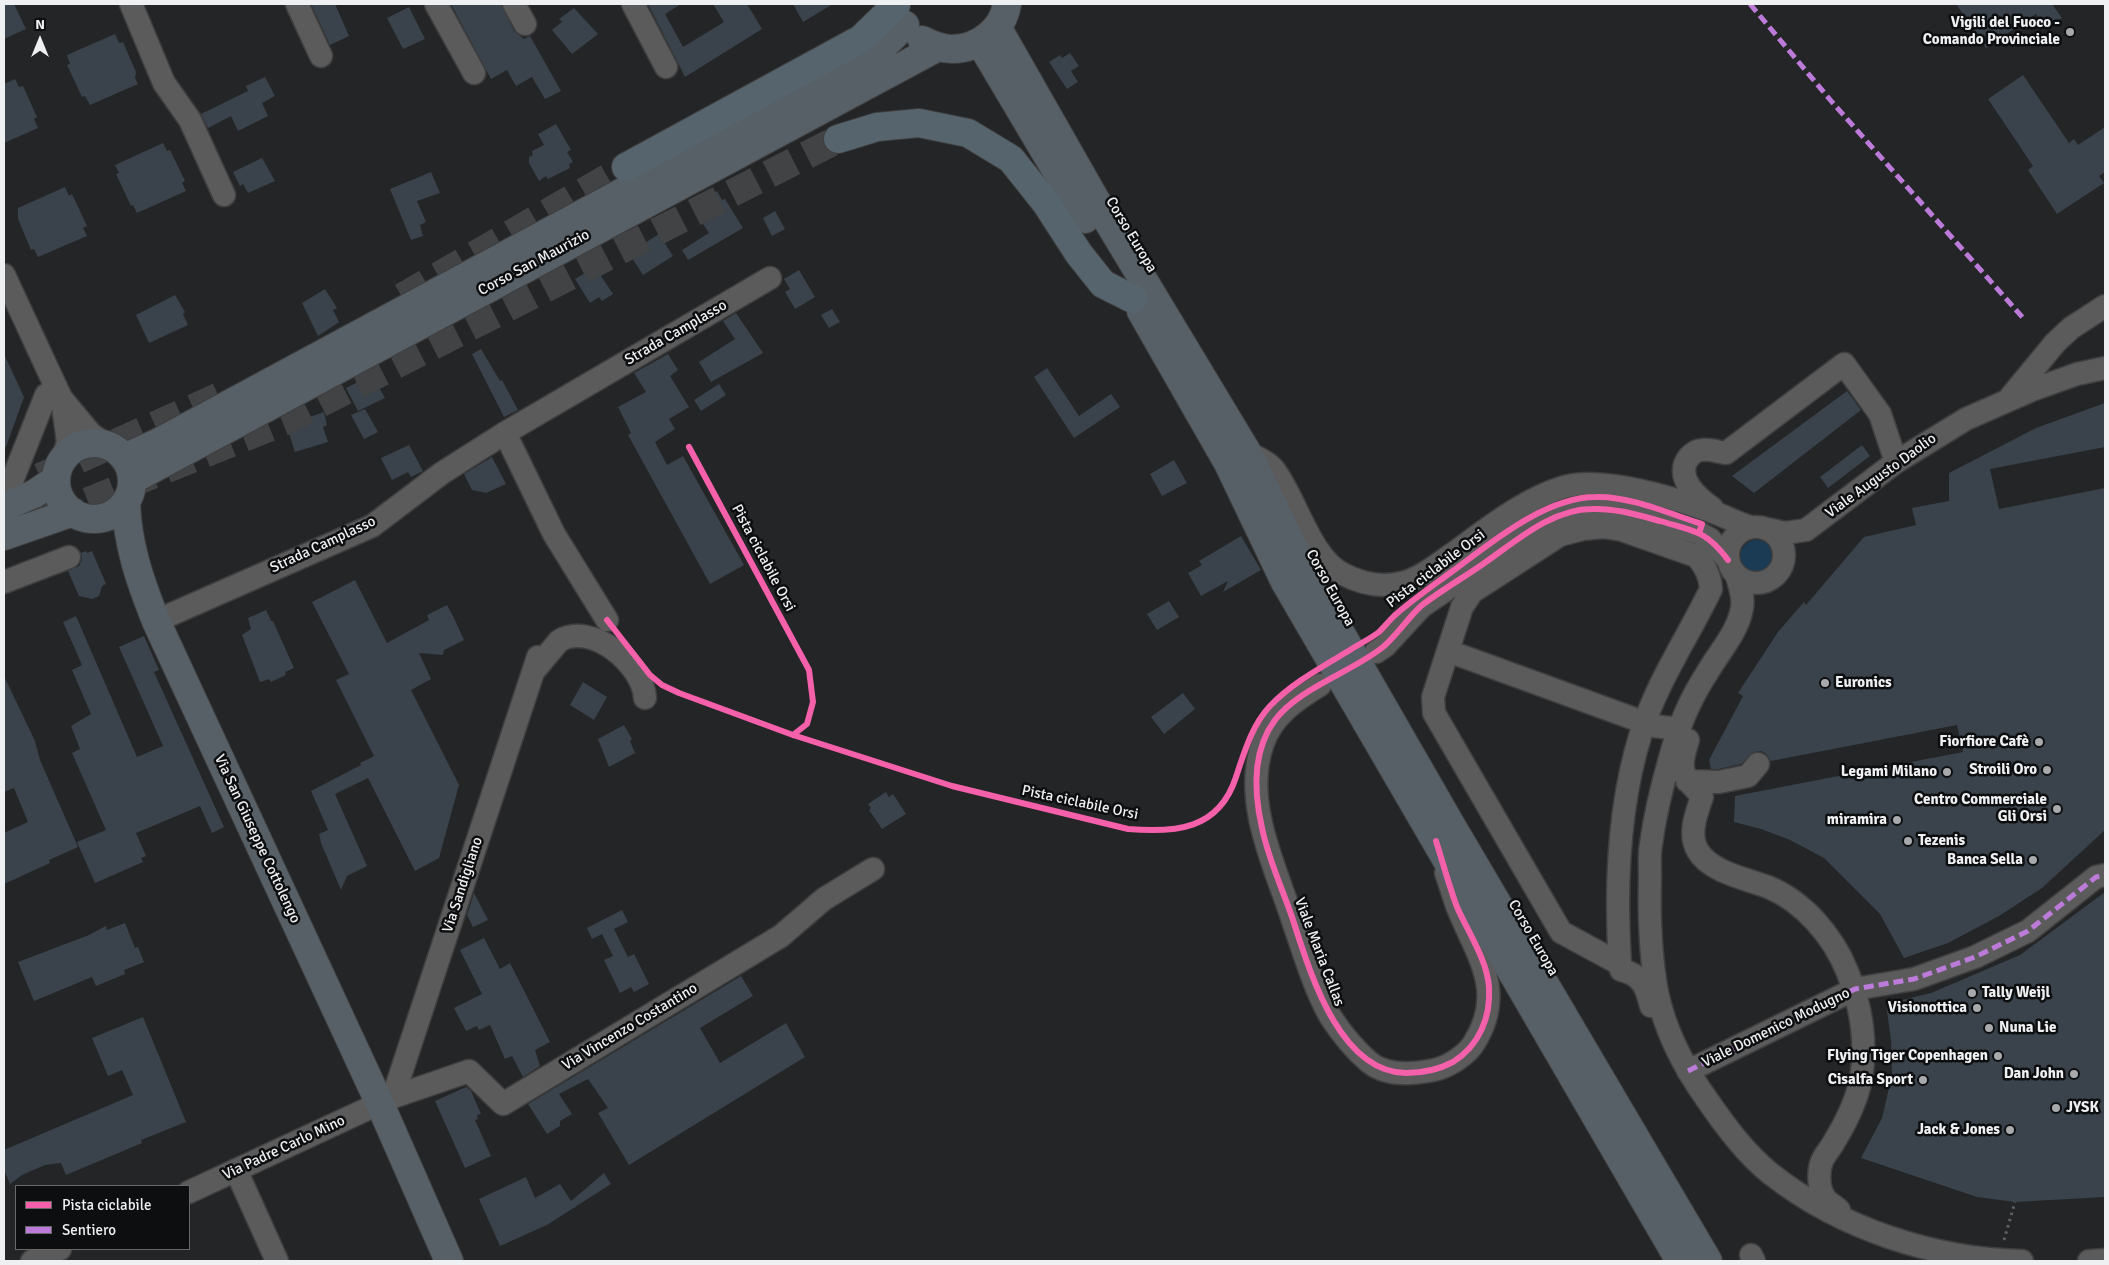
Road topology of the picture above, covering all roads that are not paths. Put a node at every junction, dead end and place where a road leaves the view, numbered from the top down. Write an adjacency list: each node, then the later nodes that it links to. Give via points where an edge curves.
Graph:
1 (131, 4): 15 (street, via 164,83 190,120)
2 (297, 4): 10 (street)
3 (436, 4): 12 (street)
4 (514, 4): 7 (street)
5 (633, 4): 11 (street)
6 (899, 11): 9 (main road, via 920,39); 14 (highway, via 861,38); 29 (main road, Corso San Maurizio, via 871,58 157,443)
7 (525, 24)
8 (995, 24): 9 (main road, via 966,47); 18 (main road, Corso Europa); 26 (main road, Corso Europa, via 1103,213)
9 (938, 47): 29 (main road, Corso San Maurizio)
10 (321, 56)
11 (666, 67)
12 (474, 73)
13 (838, 138): 18 (highway, via 877,127 919,123 968,133 1011,159 1103,284)
14 (626, 167)
15 (224, 195)
16 (4, 275): 23 (street)
17 (770, 278): 25 (street, Strada Camplasso)
18 (1133, 299): 50 (main road, Corso Europa, via 1228,463 1285,582)
19 (2105, 306): 24 (street, via 2071,328 2055,343)
20 (2105, 352): 22 (street)
21 (2105, 368): 22 (street, Viale Augusto Daolio)
22 (2079, 374): 24 (street, Viale Augusto Daolio)
23 (59, 394): 28 (street, via 68,442); 29 (street); 30 (street, via 46,395 12,481)
24 (2008, 400): 27 (street, Viale Augusto Daolio, via 1966,419)
25 (505, 433): 39 (street, via 554,534); 40 (street, Strada Camplasso, via 442,473 372,526)
26 (1247, 452): 33 (street, via 1274,470 1323,557 1341,573 1365,584 1406,582 1426,573 1496,523 1533,500 1564,487 1624,486 1710,510); 67 (main road, Corso Europa, via 1306,573)
27 (1896, 462): 33 (street, Viale Augusto Daolio, via 1806,530 1785,533); 33 (street, via 1880,414 1844,364 1726,453 1701,450 1692,453 1686,461 1684,470 1690,488 1699,498)
28 (59, 469): 29 (main road, via 71,450 93,443); 31 (main road, via 34,494); 32 (main road, via 60,498)
29 (122, 471): 32 (main road, via 119,509 110,515); 37 (main road, Via San Giuseppe Cottolengo, via 126,526)
30 (4, 485)
31 (4, 507)
32 (81, 516): 34 (main road); 37 (main road, Via San Giuseppe Cottolengo, via 109,534)
33 (1749, 526): 36 (street, via 1735,536 1728,551); 36 (street, via 1776,534 1783,547 1784,562 1774,578 1765,583 1745,582)
34 (4, 536)
35 (69, 557): 38 (street)
36 (1732, 568): 42 (street, via 1710,538 1699,533 1618,510 1591,508 1568,512 1545,522 1421,607); 45 (street, via 1742,595 1736,628)
37 (137, 573): 40 (main road, Via San Giuseppe Cottolengo)
38 (4, 582)
39 (607, 620)
40 (156, 621): 57 (main road, Via San Giuseppe Cottolengo)
41 (1448, 651): 46 (street); 46 (street, via 1462,607 1472,592 1560,535 1603,527 1622,530 1696,556 1710,578 1711,589 1667,672); 46 (street, via 1433,697 1434,713 1561,932 1620,964 1617,881 1622,826 1630,776)
42 (1376, 652)
43 (1320, 685): 50 (street, Viale Maria Callas, via 1275,720 1263,742 1256,772 1262,830 1310,970 1330,1016 1350,1044 1372,1064 1394,1073 1439,1069 1458,1059 1481,1033 1489,1002 1489,983 1482,961 1456,905)
44 (646, 698): 57 (street, Via Sandigliano, via 638,674 624,657 610,647 580,637 565,637 535,665)
45 (1690, 705): 47 (street); 49 (street, via 1693,721 1682,756 1682,768)
46 (1645, 723): 47 (street)
47 (1679, 729): 55 (street, via 1650,846 1649,889 1649,925 1657,993)
48 (1758, 764): 49 (street, via 1748,776 1719,782)
49 (1688, 781): 54 (street, via 1702,797 1692,838 1698,853 1729,874 1770,888 1805,912 1837,950)
50 (1436, 842): 66 (main road, Corso Europa)
51 (873, 869): 57 (street, Via Vincenzo Costantino, via 824,899 781,936 504,1104 469,1071)
52 (2105, 875): 54 (street, Viale Domenico Modugno, via 2096,877 2028,931 1975,957 1914,979)
53 (1620, 970): 55 (street, via 1633,973 1643,983 1656,1024)
54 (1855, 989): 56 (street, Viale Domenico Modugno); 60 (street, via 1863,1053 1860,1080 1844,1122 1822,1162 1819,1176 1824,1198)
55 (1674, 1042): 56 (street)
56 (1688, 1071): 60 (street, via 1722,1121 1771,1174)
57 (387, 1100): 58 (street, Via Padre Carlo Mino); 65 (main road, Via San Giuseppe Cottolengo)
58 (236, 1170): 59 (street, Via Padre Carlo Mino); 64 (street)
59 (190, 1192)
60 (1847, 1221): 68 (street, via 1922,1247 1967,1256)
61 (58, 1250): 63 (street)
62 (2105, 1260): 69 (street)
63 (32, 1261)
64 (277, 1261)
65 (449, 1261)
66 (1680, 1261)
67 (1708, 1261)
68 (2022, 1261)
69 (2089, 1261)

